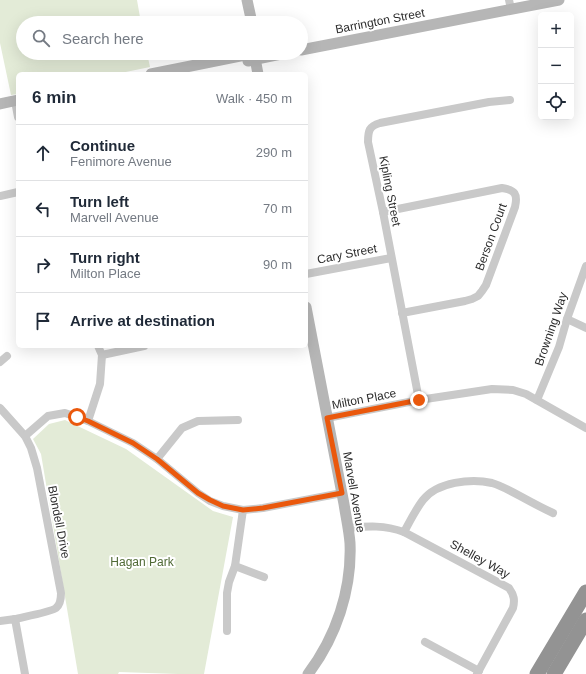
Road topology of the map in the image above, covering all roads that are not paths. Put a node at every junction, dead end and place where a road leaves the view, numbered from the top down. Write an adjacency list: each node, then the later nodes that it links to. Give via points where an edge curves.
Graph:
1 (247, 0): 4 (street)
2 (559, 0): 3 (street, Barrington Street)
3 (512, 3): 5 (street, Barrington Street); 6 (street, Barrington Street)
4 (250, 16)
5 (308, 43)
6 (308, 48)
7 (229, 60): 11 (street)
8 (238, 60): 12 (street)
9 (257, 60): 13 (street)
10 (259, 60): 14 (street)
11 (162, 72)
12 (191, 72)
13 (258, 72)
14 (263, 72)
15 (510, 100): 22 (street, Kipling Street, via 380,123 371,127 368,142)
16 (0, 104): 17 (street)
17 (16, 107)
18 (16, 107): 19 (street)
19 (0, 110)
20 (16, 192): 21 (street)
21 (0, 196)
22 (383, 212): 23 (street, Kipling Street); 26 (street, Berson Court, via 502,188 512,190 516,197 491,272 478,296 465,301)
23 (392, 258): 25 (street, Cary Street); 26 (street, Kipling Street)
24 (586, 266): 27 (street, Browning Way)
25 (308, 274)
26 (402, 313): 35 (street, Kipling Street)
27 (567, 319): 29 (street); 36 (street, Browning Way, via 559,347)
28 (308, 327): 38 (street, Marvell Avenue)
29 (586, 328)
30 (99, 348): 32 (street)
31 (135, 348): 32 (street)
32 (102, 355): 40 (street, via 100,384)
33 (8, 356): 34 (street)
34 (0, 362)
35 (419, 400): 36 (street, Milton Place, via 492,388 513,390); 38 (street, Milton Place)
36 (537, 400): 41 (street, Milton Place)
37 (0, 408): 42 (street, Blondell Drive)
38 (327, 418): 44 (street, Marvell Avenue)
39 (238, 420): 43 (street, via 198,421 182,428)
40 (88, 421): 42 (street, via 65,413 48,416); 43 (street, via 133,443)
41 (586, 428)
42 (24, 436): 52 (street, Blondell Drive, via 37,468 61,593 56,608)
43 (157, 459): 45 (street, via 198,493 223,506)
44 (342, 493): 45 (street); 47 (street, Marvell Avenue)
45 (243, 510): 49 (street)
46 (552, 513): 48 (street, via 493,483 452,483 428,494)
47 (348, 528): 48 (street, Shelley Way, via 380,526); 59 (street, Marvell Avenue, via 350,544 344,602 331,637)
48 (404, 532): 57 (street, Shelley Way, via 512,592 513,608)
49 (235, 566): 50 (street); 55 (street, via 227,593)
50 (264, 577)
51 (586, 592): 60 (highway)
52 (15, 618): 54 (street); 58 (street)
53 (586, 620): 61 (highway)
54 (0, 621)
55 (227, 632)
56 (425, 642): 57 (street)
57 (478, 672)
58 (25, 674)
59 (308, 674)
60 (537, 674)
61 (554, 674)

